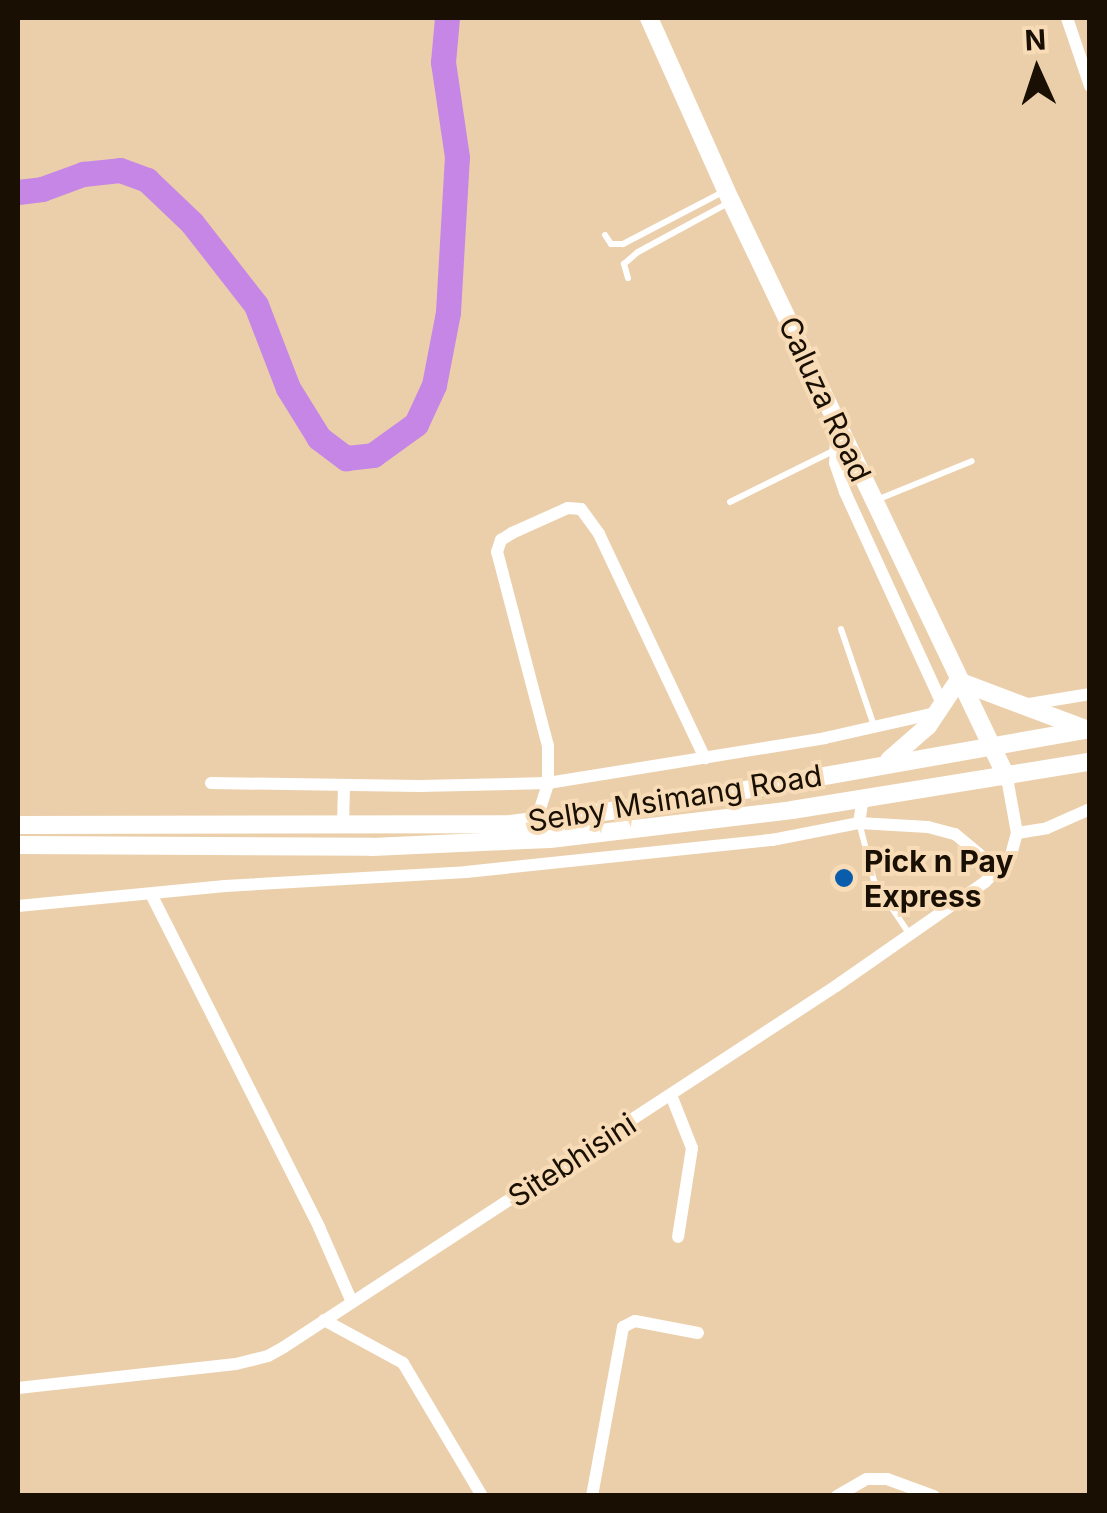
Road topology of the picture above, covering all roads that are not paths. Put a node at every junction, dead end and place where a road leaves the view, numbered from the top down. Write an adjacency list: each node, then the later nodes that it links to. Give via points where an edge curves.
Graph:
1 (649, 18): 4 (main road, Caluza Road)
2 (1067, 18): 3 (street)
3 (1090, 86)
4 (729, 196): 5 (lane, via 623,244); 6 (lane, via 638,252 624,264); 7 (main road, Caluza Road)
5 (606, 236)
6 (628, 278)
7 (836, 424): 8 (street); 10 (main road, Caluza Road)
8 (834, 450): 11 (lane); 16 (street, via 845,492)
9 (972, 461): 10 (lane)
10 (873, 501): 13 (main road, Caluza Road)
11 (730, 502)
12 (841, 630): 17 (lane)
13 (958, 682): 15 (main road); 16 (main road); 19 (main road, Caluza Road)
14 (1090, 694): 15 (street)
15 (1019, 706): 18 (main road)
16 (939, 708): 17 (street); 22 (main road)
17 (874, 728): 20 (street)
18 (1088, 729): 19 (main road, Selby Msimang Road)
19 (989, 744): 22 (main road, Selby Msimang Road); 23 (main road, Caluza Road)
20 (705, 758): 24 (street); 24 (street, via 600,534 581,509 568,508 512,533 496,552 540,711)
21 (1090, 762): 23 (main road, Selby Msimang Road)
22 (885, 764): 29 (main road, Selby Msimang Road)
23 (1007, 778): 27 (main road, Selby Msimang Road); 33 (street)
24 (548, 782): 26 (street); 29 (street)
25 (211, 783): 26 (street)
26 (344, 786): 32 (street)
27 (863, 799): 30 (street); 34 (main road, Selby Msimang Road, via 454,846)
28 (1090, 809): 33 (street)
29 (536, 821): 32 (main road, Selby Msimang Road)
30 (860, 823): 35 (street, via 955,834); 36 (street, via 628,856); 38 (lane, via 874,881)
31 (18, 824): 32 (main road, Selby Msimang Road)
32 (343, 826)
33 (1018, 833): 35 (street, Sitebhisini)
34 (18, 845)
35 (998, 870): 38 (street, Sitebhisini)
36 (151, 894): 37 (street); 41 (street)
37 (18, 906)
38 (911, 936): 39 (street, Sitebhisini)
39 (671, 1095): 40 (street, via 692,1148); 41 (street, Sitebhisini)
40 (678, 1237)
41 (352, 1302): 42 (street, Sitebhisini)
42 (324, 1320): 44 (street, Sitebhisini, via 253,1362); 45 (street, via 403,1363)
43 (698, 1333): 46 (street, via 646,1322 623,1327)
44 (18, 1388)
45 (482, 1496)
46 (592, 1496)
47 (838, 1496): 48 (street, via 867,1479)
48 (934, 1496)

